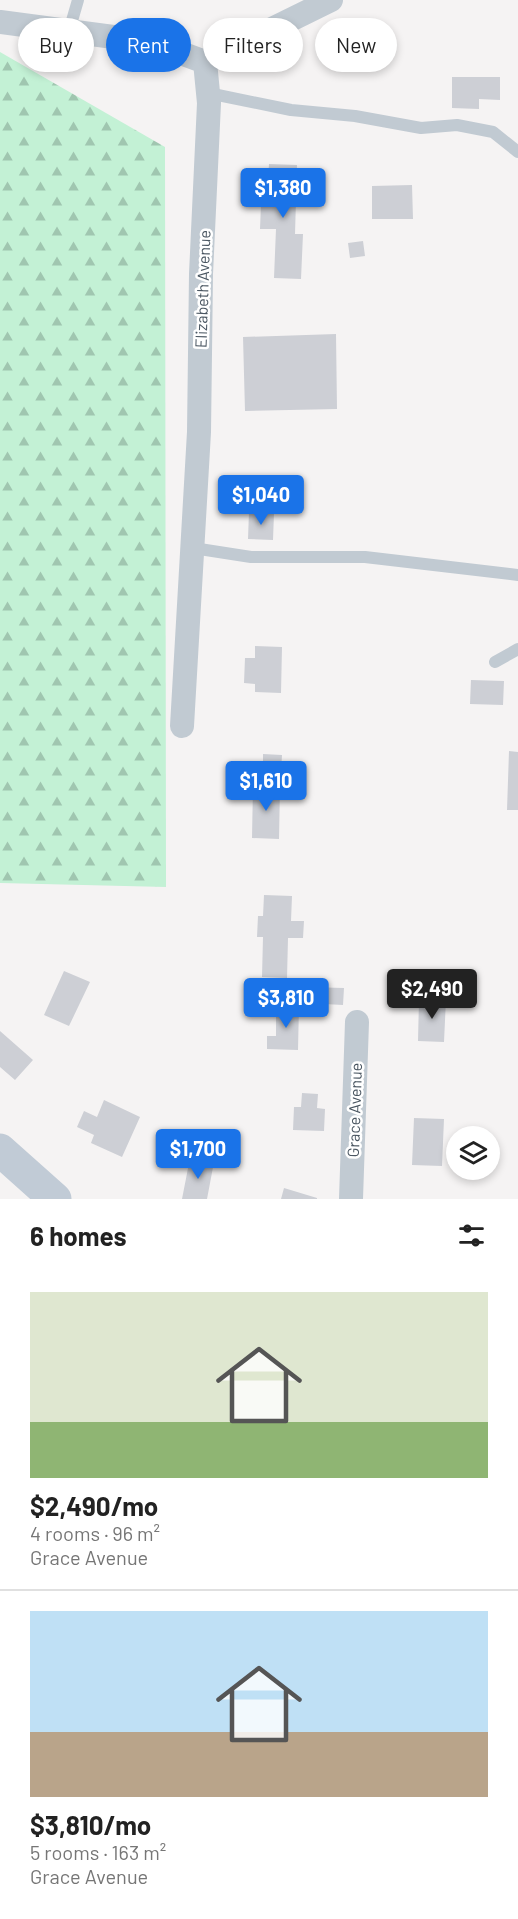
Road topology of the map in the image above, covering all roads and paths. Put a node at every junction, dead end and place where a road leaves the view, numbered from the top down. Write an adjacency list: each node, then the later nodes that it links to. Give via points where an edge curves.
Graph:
1 (78, 0): 3 (lane)
2 (331, 0): 4 (street)
3 (73, 18)
4 (294, 18)
5 (0, 22): 6 (street)
6 (18, 24)
7 (94, 34): 8 (street, via 150,42)
8 (203, 61)
9 (206, 72): 10 (street, Elizabeth Avenue)
10 (208, 93): 11 (lane, via 291,110 421,128 457,125 493,132); 12 (street, Elizabeth Avenue)
11 (518, 152)
12 (193, 548): 13 (lane, via 251,557 365,557); 16 (street, Elizabeth Avenue)
13 (518, 575)
14 (518, 649): 15 (lane)
15 (495, 662)
16 (183, 726)
17 (357, 1022): 20 (street, Grace Avenue)
18 (0, 1150): 19 (street)
19 (55, 1199)
20 (351, 1199)

